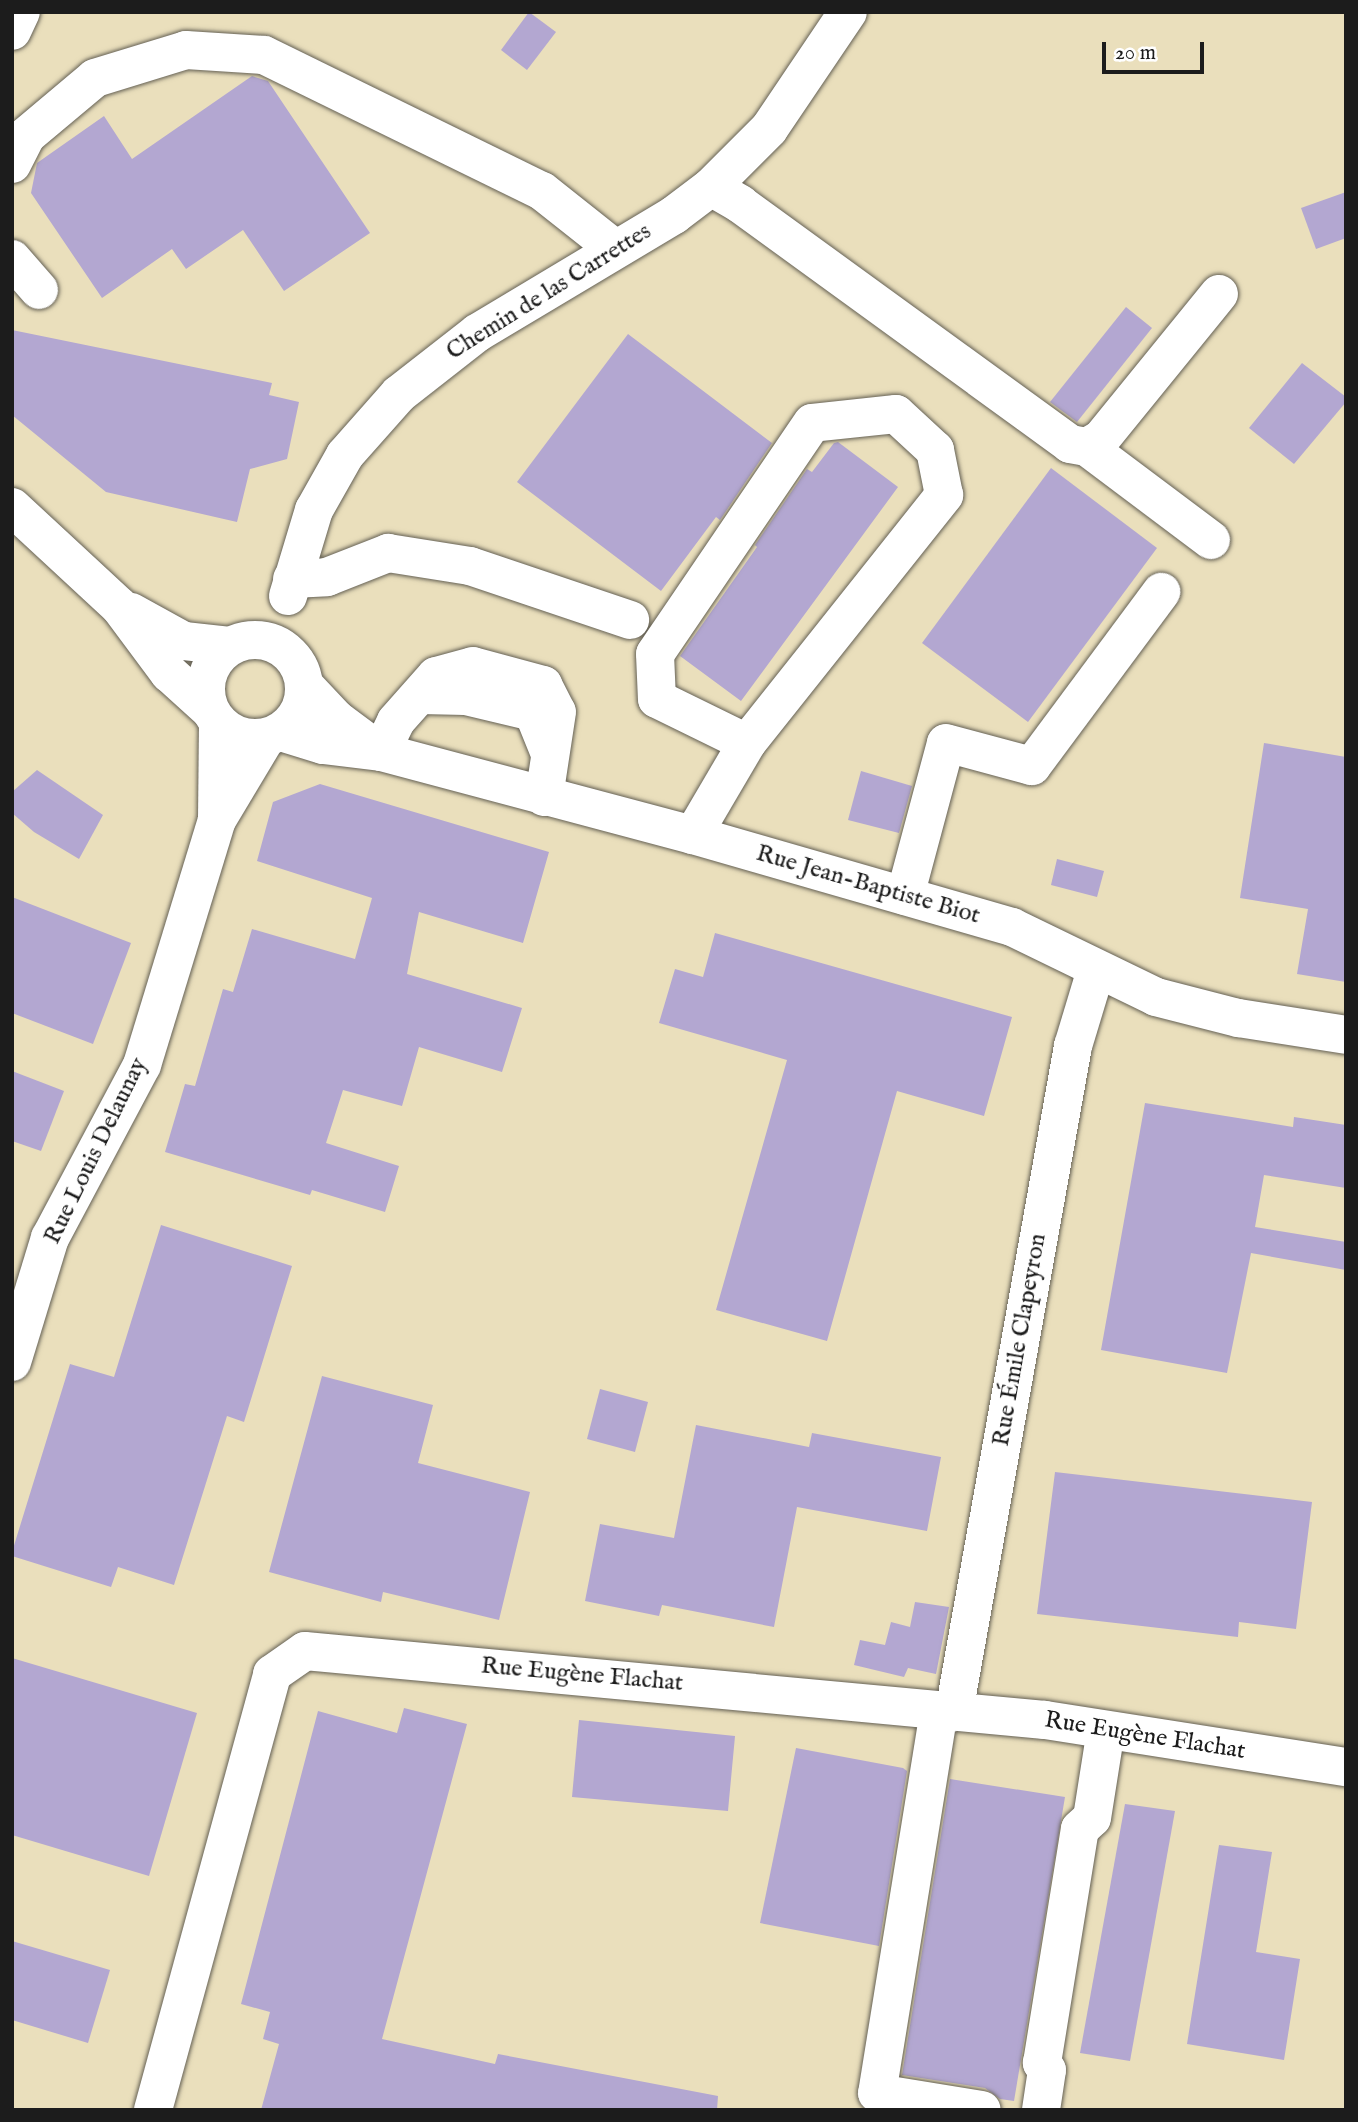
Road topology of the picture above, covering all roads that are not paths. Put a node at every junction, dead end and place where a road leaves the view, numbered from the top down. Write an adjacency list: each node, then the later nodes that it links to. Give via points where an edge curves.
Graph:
1 (21, 12): 3 (street)
2 (848, 12): 5 (street, Chemin de las Carrettes, via 769,129)
3 (12, 31)
4 (12, 164): 6 (street, via 26,136 95,78 186,50 264,55 542,191)
5 (711, 187): 6 (street, Chemin de las Carrettes, via 674,215); 10 (street, via 1070,444)
6 (614, 248): 13 (street, Chemin de las Carrettes, via 477,333 399,394 345,455 314,510)
7 (12, 259): 8 (street)
8 (39, 290)
9 (1219, 294): 10 (street, via 1101,439)
10 (1087, 447): 12 (street)
11 (12, 507): 15 (street)
12 (1211, 540)
13 (290, 588): 16 (street, via 388,553 470,566); 17 (street); 18 (street, Chemin de las Carrettes)
14 (1161, 592): 26 (street, via 1032,766 946,743)
15 (119, 606): 17 (street, via 184,641); 19 (street, via 169,673)
16 (630, 620)
17 (237, 643): 18 (street, via 261,639 276,643); 19 (street, via 211,667 206,681)
18 (303, 676): 20 (street, via 298,714); 22 (street, Rue Jean-Baptiste Biot, via 336,719)
19 (214, 716): 20 (street, via 244,738); 24 (street, Rue Louis Delaunay)
20 (274, 735): 22 (street, Rue Jean-Baptiste Biot); 24 (street, Rue Louis Delaunay)
21 (747, 743): 21 (street, via 944,495 935,450 896,414 812,423 655,654 657,699); 25 (street)
22 (381, 752): 23 (street, Rue Jean-Baptiste Biot); 23 (street, via 396,722 420,695 466,696 533,712 551,756)
23 (544, 797): 25 (street, Rue Jean-Baptiste Biot)
24 (218, 820): 29 (street, Rue Louis Delaunay, via 142,1065 50,1238)
25 (693, 835): 26 (street, Rue Jean-Baptiste Biot)
26 (905, 896): 27 (street, Rue Jean-Baptiste Biot, via 1012,927)
27 (1096, 970): 28 (street, Rue Jean-Baptiste Biot, via 1156,998 1238,1018); 30 (street, Rue Émile Clapeyron, via 1073,1046)
28 (1346, 1035)
29 (12, 1362)
30 (947, 1711): 31 (street, Rue Eugène Flachat); 33 (street, Rue Eugène Flachat, via 306,1651 272,1674); 34 (street, Rue Émile Clapeyron, via 877,2093)
31 (1106, 1730): 32 (street, Rue Eugène Flachat); 35 (street, via 1092,1818 1080,1829 1042,2063 1047,2070)
32 (1346, 1767)
33 (153, 2110)
34 (982, 2110)
35 (1041, 2110)

